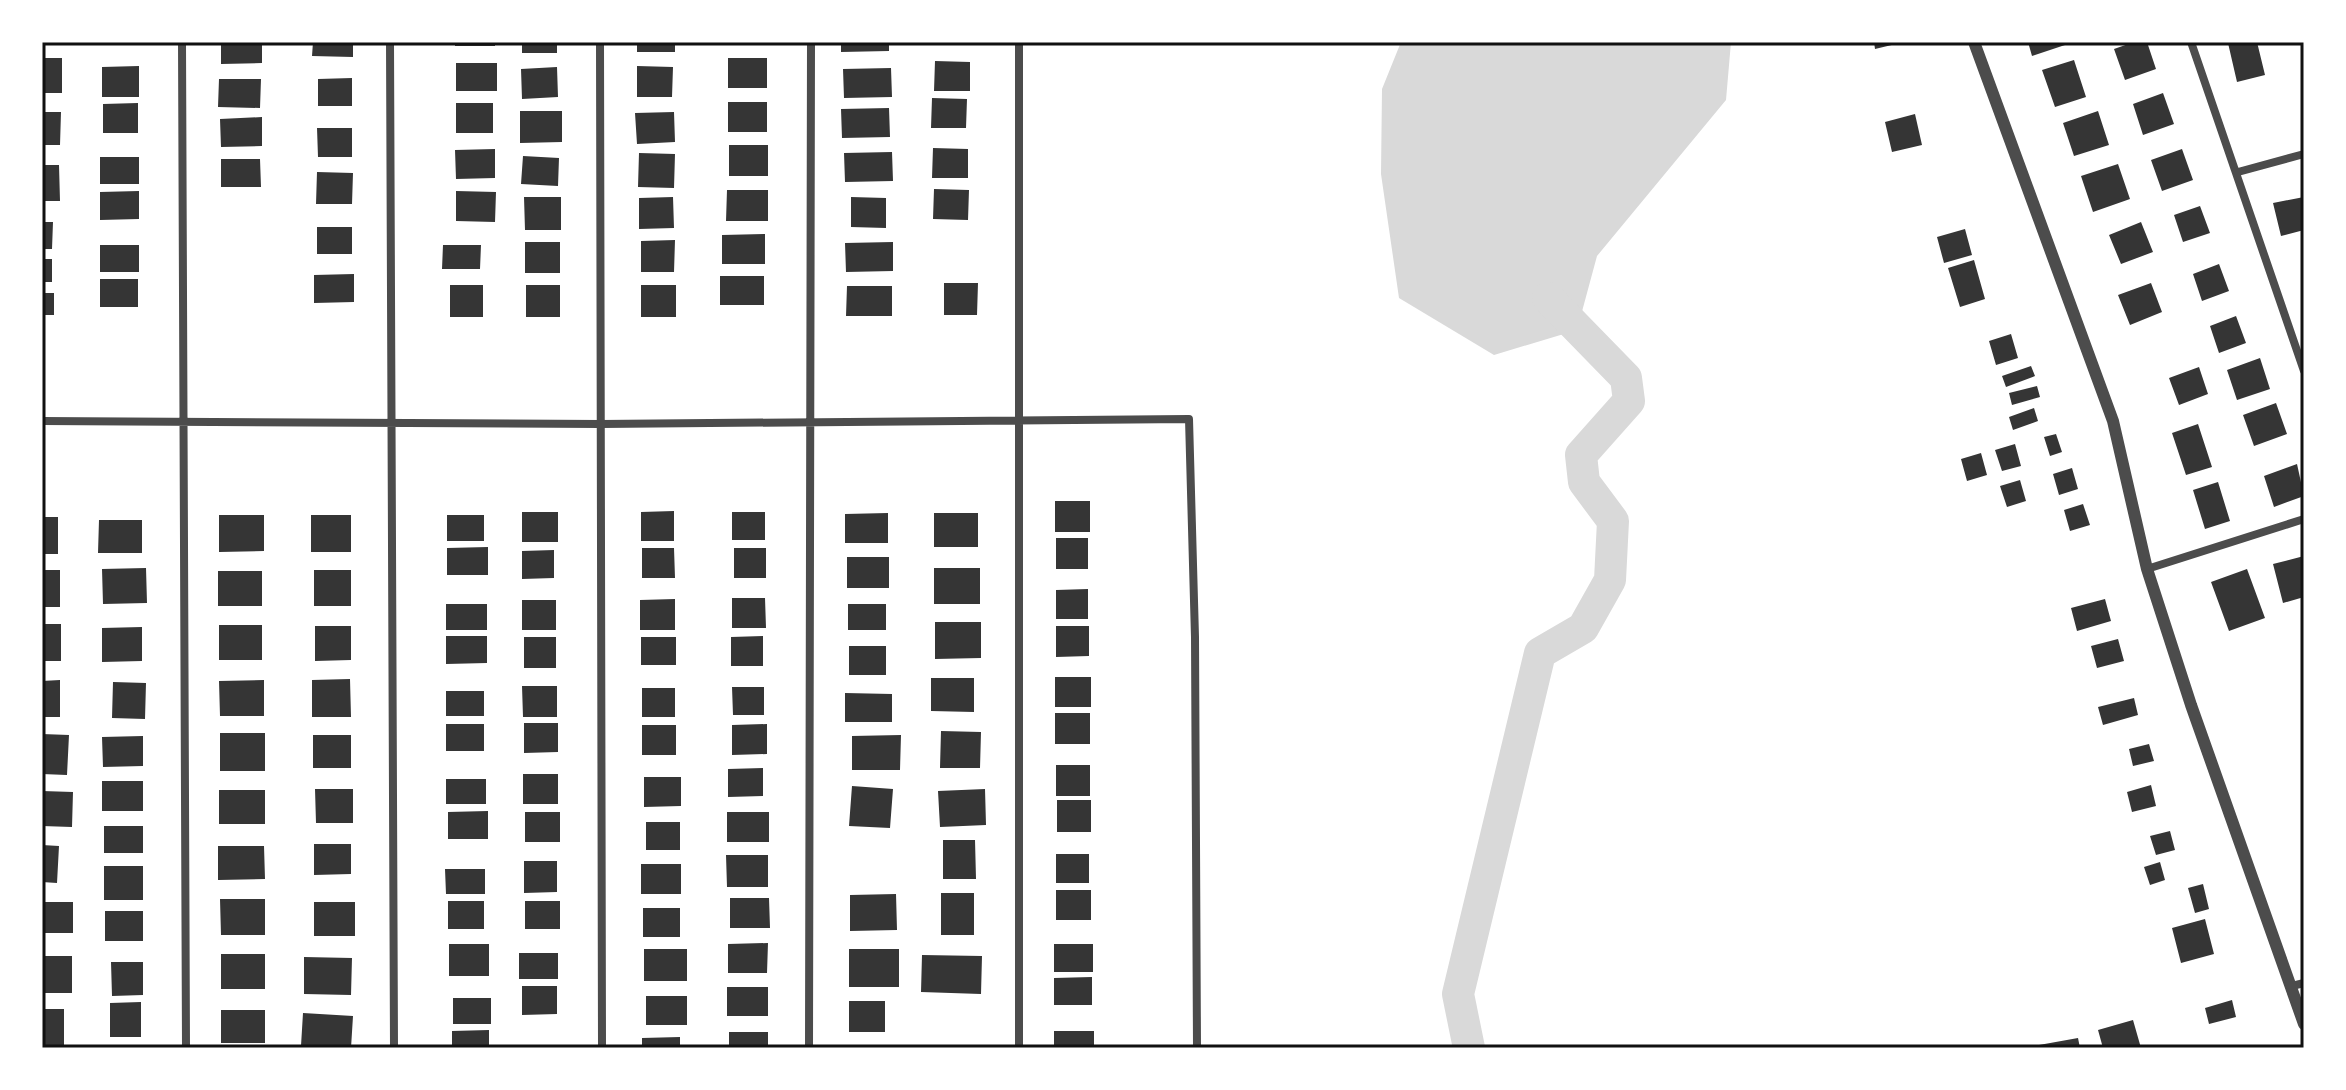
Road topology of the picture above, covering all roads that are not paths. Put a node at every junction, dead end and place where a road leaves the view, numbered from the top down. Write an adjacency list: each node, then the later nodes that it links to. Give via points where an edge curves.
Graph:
1 (182, 42): 15 (street)
2 (390, 42): 14 (street)
3 (600, 42): 16 (street)
4 (811, 42): 12 (street)
5 (1019, 42): 13 (street)
6 (1974, 42): 18 (street, via 2113,421)
7 (2191, 42): 9 (street)
8 (2304, 154): 9 (street)
9 (2238, 172): 10 (street)
10 (2304, 369)
11 (42, 421): 15 (street)
12 (808, 421): 13 (street); 16 (street); 24 (street)
13 (1017, 421): 25 (street); 26 (street, via 1189,419)
14 (391, 422): 15 (street); 16 (street); 22 (street)
15 (183, 424): 21 (street)
16 (601, 424): 23 (street)
17 (2304, 519): 18 (street)
18 (2147, 569): 19 (street, via 2191,705)
19 (2298, 985): 20 (street)
20 (2304, 1024)
21 (186, 1048)
22 (394, 1048)
23 (602, 1048)
24 (809, 1048)
25 (1019, 1048)
26 (1197, 1048)

